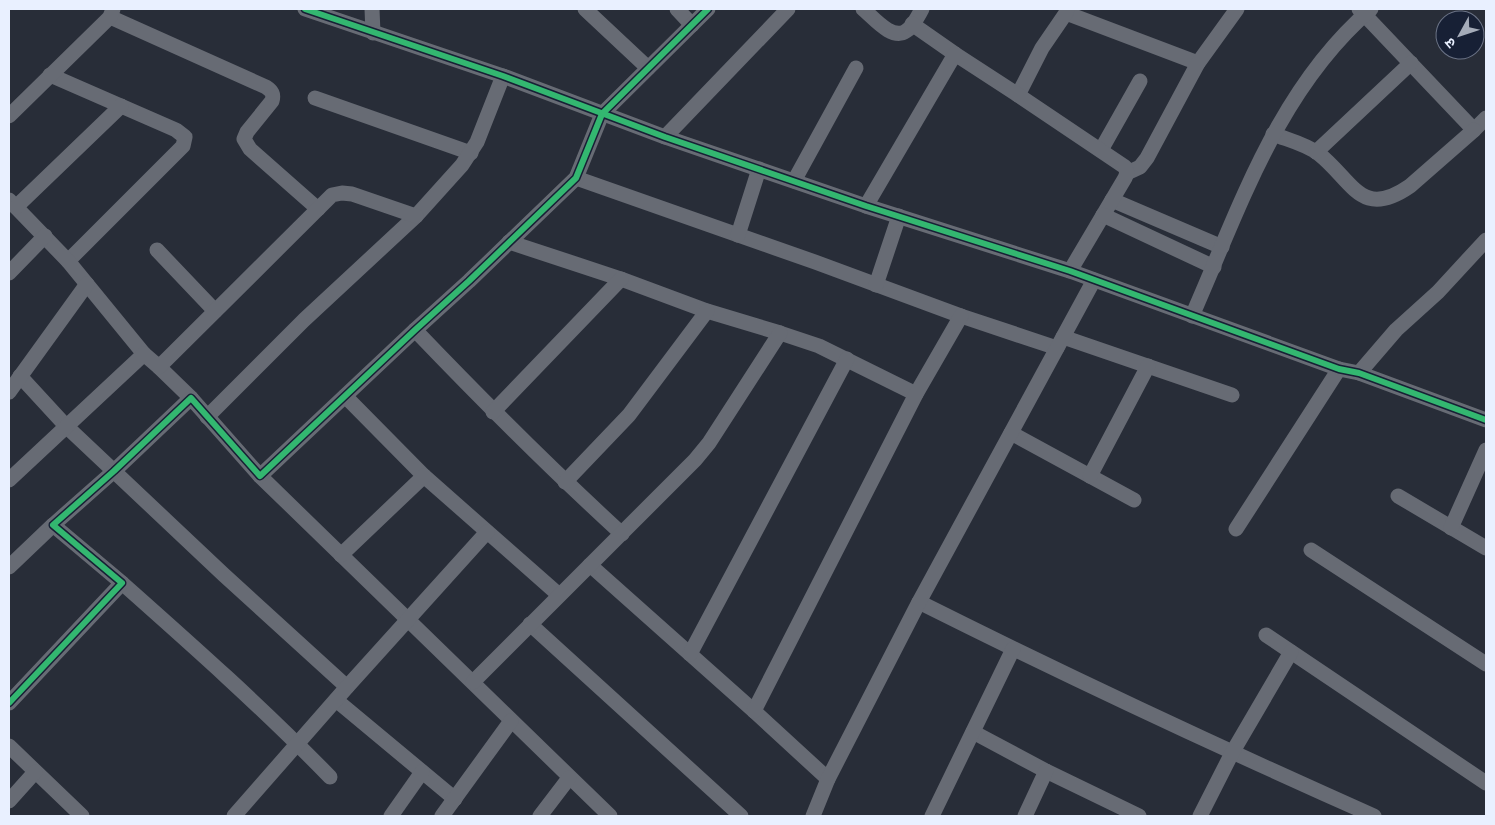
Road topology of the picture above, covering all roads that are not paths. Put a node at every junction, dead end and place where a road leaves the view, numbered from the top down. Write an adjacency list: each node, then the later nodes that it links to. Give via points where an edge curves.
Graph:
1 (305, 9): 15 (street)
2 (372, 9): 15 (street)
3 (585, 9): 19 (street)
4 (677, 9): 14 (street)
5 (708, 9): 14 (street)
6 (788, 9): 31 (street)
7 (863, 9): 13 (street, via 892,32 900,34)
8 (922, 9): 13 (street)
9 (1237, 9): 17 (street)
10 (1066, 11): 17 (street); 24 (street)
11 (1365, 11): 18 (street); 30 (street, via 1314,69)
12 (112, 13): 21 (street); 42 (street, via 272,91 272,101 246,132 244,139 250,149)
13 (912, 24): 16 (street)
14 (692, 25): 19 (street)
15 (373, 33): 22 (street)
16 (955, 54): 24 (street); 41 (street)
17 (1198, 63): 36 (street, via 1147,158)
18 (1411, 63): 29 (street); 33 (street)
19 (648, 68): 27 (street)
20 (856, 68): 38 (street)
21 (50, 75): 26 (street); 28 (street)
22 (503, 76): 27 (street); 34 (street)
23 (1140, 81): 32 (street)
24 (1018, 95): 32 (street)
25 (315, 98): 34 (street)
26 (121, 106): 40 (street); 52 (street, via 176,130 185,137 185,141)
27 (602, 114): 31 (street); 37 (street)
28 (9, 116)
29 (1483, 123): 33 (street, via 1399,194 1376,200 1359,194)
30 (1273, 134): 33 (street); 50 (street)
31 (665, 137): 35 (street)
32 (1102, 150): 36 (street, via 1125,167)
33 (1316, 152)
34 (471, 153): 44 (street)
35 (759, 169): 38 (street); 46 (street)
36 (1127, 173): 39 (street)
37 (576, 178): 46 (street); 49 (street)
38 (794, 181): 41 (street)
39 (1112, 200): 43 (street); 50 (street)
40 (13, 204): 47 (street)
41 (866, 206): 45 (street)
42 (318, 209): 44 (street, via 332,195 342,193); 60 (street)
43 (1103, 215): 53 (street); 54 (street)
44 (416, 216): 80 (street, via 304,320)
45 (899, 216): 54 (street); 59 (street)
46 (738, 235): 59 (street)
47 (45, 236): 52 (street); 55 (street)
48 (1486, 240): 72 (street, via 1438,292 1396,330)
49 (509, 242): 56 (street); 64 (street)
50 (1222, 247): 53 (street)
51 (157, 250): 60 (street)
52 (68, 262): 58 (street)
53 (1214, 267): 63 (street)
54 (1070, 271): 57 (street)
55 (9, 272)
56 (621, 279): 61 (street); 79 (street)
57 (1094, 280): 63 (street); 66 (street)
58 (87, 284): 67 (street); 73 (street)
59 (876, 285): 62 (street)
60 (215, 311): 70 (street)
61 (707, 311): 65 (street); 90 (street, via 629,415)
62 (961, 316): 66 (street); 75 (street)
63 (1192, 316): 71 (street)
64 (415, 330): 77 (street); 79 (street)
65 (780, 333): 68 (street); 97 (street, via 709,443)
66 (1060, 343): 69 (street); 83 (street)
67 (144, 354): 70 (street); 82 (street)
68 (847, 359): 75 (street); 111 (street)
69 (1148, 366): 76 (street); 88 (street)
70 (159, 367): 78 (street)
71 (1339, 369): 72 (street); 95 (street)
72 (1359, 374): 81 (street)
73 (20, 376): 74 (street); 82 (street)
74 (9, 392)
75 (916, 394): 117 (street)
76 (1232, 395)
77 (345, 396): 86 (street); 87 (street)
78 (191, 398): 80 (street); 85 (street)
79 (494, 412): 90 (street)
80 (208, 417): 86 (street)
81 (1486, 420)
82 (66, 426): 85 (street); 89 (street)
83 (1011, 433): 88 (street); 105 (street)
84 (1486, 450): 94 (street)
85 (114, 471): 93 (street); 114 (street)
86 (260, 476): 100 (street)
87 (424, 476): 96 (street); 100 (street)
88 (1090, 476): 92 (street)
89 (9, 480)
90 (565, 482): 97 (street)
91 (1398, 496): 94 (street)
92 (1134, 500)
93 (53, 525): 102 (street); 103 (street)
94 (1451, 528): 98 (street)
95 (1236, 529)
96 (487, 532): 104 (street); 106 (street)
97 (622, 534): 101 (street)
98 (1486, 548)
99 (1311, 550): 112 (street)
100 (341, 555): 106 (street)
101 (590, 565): 104 (street); 111 (street)
102 (9, 567)
103 (122, 583): 116 (street); 120 (street)
104 (560, 596): 107 (street)
105 (919, 602): 109 (street); 128 (street)
106 (408, 620): 113 (street); 114 (street)
107 (530, 624): 113 (street); 138 (street)
108 (1266, 635): 110 (street)
109 (1013, 649): 119 (street); 122 (street)
110 (1291, 652): 122 (street); 129 (street)
111 (690, 654): 117 (street)
112 (1486, 664)
113 (472, 682): 118 (street)
114 (347, 687): 115 (street)
115 (336, 700): 120 (street); 125 (street)
116 (9, 703)
117 (754, 711): 128 (street)
118 (511, 721): 127 (street); 130 (street)
119 (973, 732): 123 (street); 140 (street)
120 (298, 744): 126 (street); 133 (street)
121 (9, 746): 124 (street)
122 (1232, 753): 143 (street); 144 (street)
123 (1046, 770): 141 (street); 142 (street)
124 (35, 772): 131 (street); 132 (street)
125 (422, 772): 130 (street); 134 (street)
126 (330, 777)
127 (569, 778): 136 (street); 137 (street)
128 (828, 779): 139 (street)
129 (1486, 783)
130 (455, 799): 135 (street)
131 (9, 801)
132 (82, 816)
133 (234, 816)
134 (391, 816)
135 (442, 816)
136 (540, 816)
137 (610, 816)
138 (741, 816)
139 (813, 816)
140 (932, 816)
141 (1025, 816)
142 (1139, 816)
143 (1200, 816)
144 (1374, 816)

